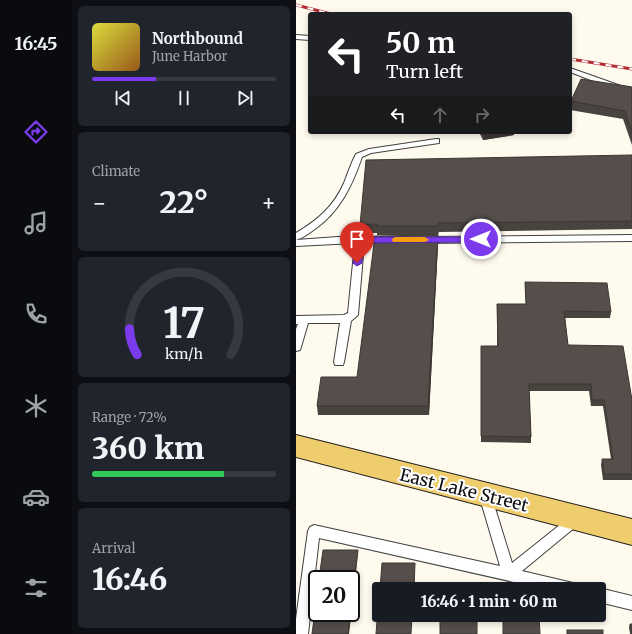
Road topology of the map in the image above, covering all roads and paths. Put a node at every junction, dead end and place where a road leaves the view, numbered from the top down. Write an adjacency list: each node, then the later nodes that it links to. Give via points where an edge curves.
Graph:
1 (296, 36): 2 (lane)
2 (308, 38)
3 (572, 71): 4 (lane)
4 (632, 90)
5 (436, 141): 6 (lane, via 369,151 359,156 347,189 334,210)
6 (296, 237)
7 (632, 238): 10 (lane)
8 (360, 240): 9 (lane); 11 (lane); 13 (lane, via 353,315)
9 (399, 240)
10 (414, 240)
11 (296, 243)
12 (300, 319): 13 (lane); 14 (lane)
13 (346, 319): 15 (lane)
14 (296, 347)
15 (340, 362)
16 (296, 446): 17 (main road, East Lake Street)
17 (485, 495): 18 (main road, East Lake Street); 20 (lane)
18 (578, 518): 19 (main road, East Lake Street); 20 (lane)
19 (632, 532)
20 (509, 574): 21 (lane); 24 (lane, via 314,532)
21 (543, 582)
22 (606, 597): 23 (lane)
23 (632, 603)
24 (301, 634)

